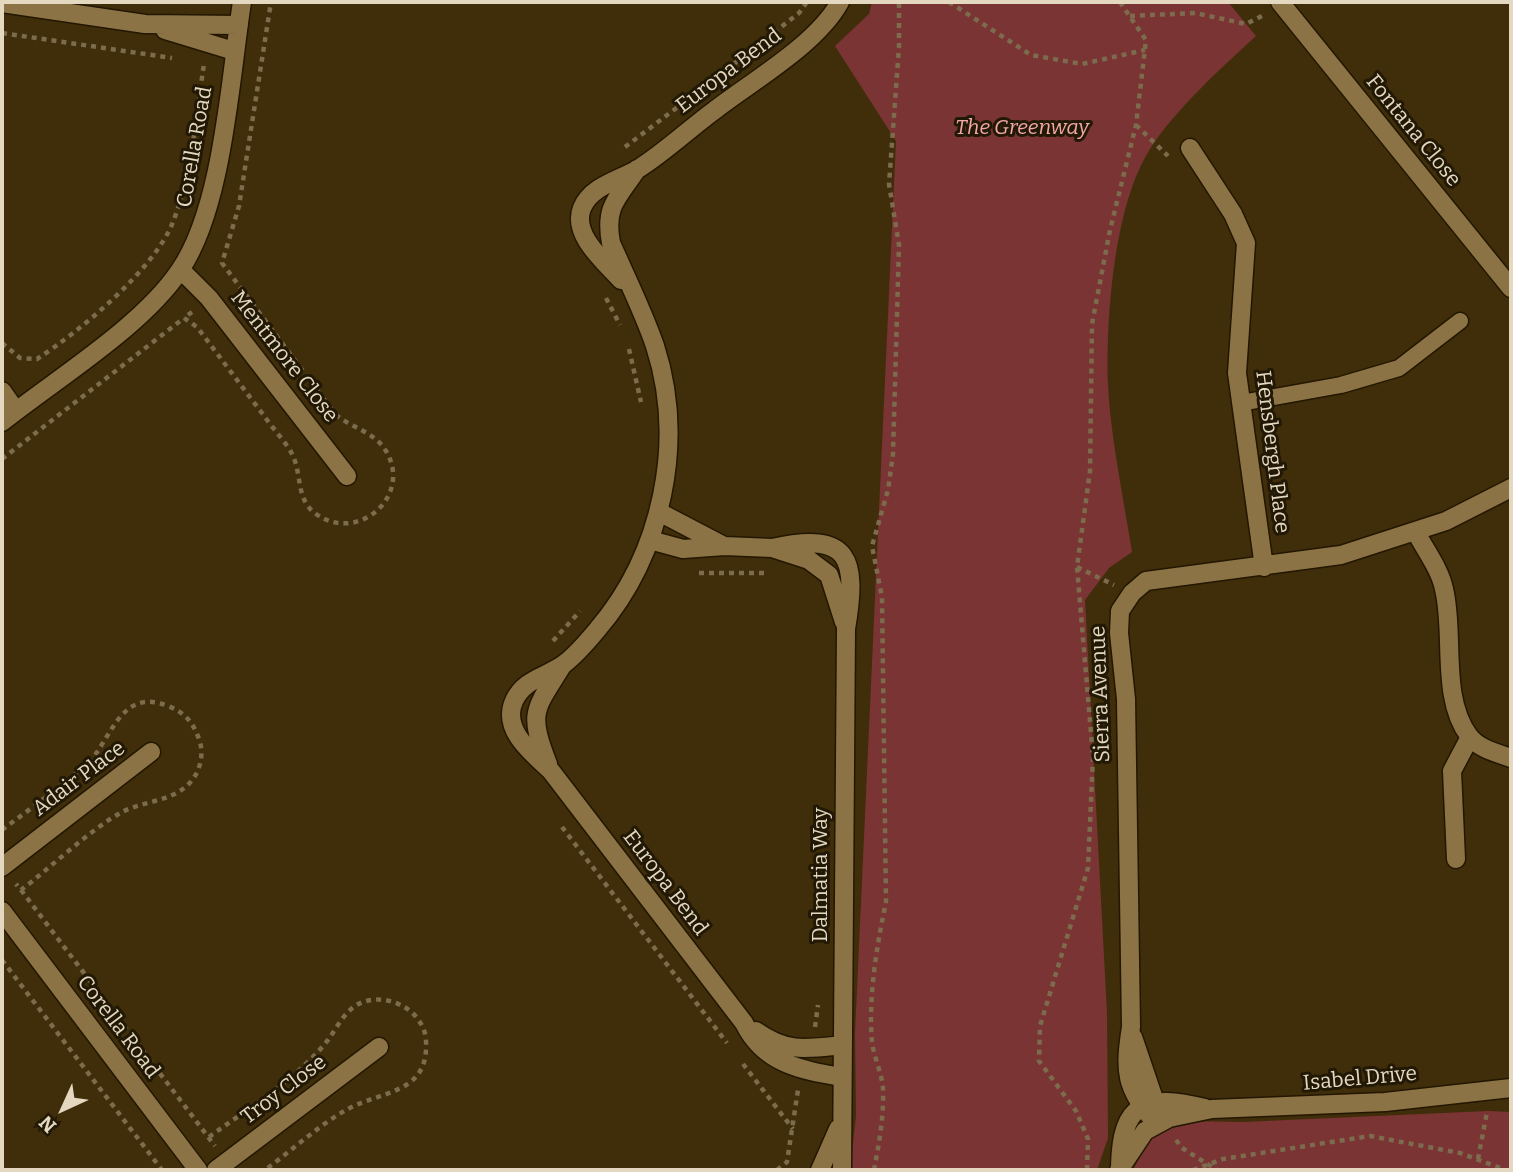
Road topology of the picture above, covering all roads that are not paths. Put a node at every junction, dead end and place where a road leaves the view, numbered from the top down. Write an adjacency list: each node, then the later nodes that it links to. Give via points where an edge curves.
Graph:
1 (242, 2): 6 (street, Corella Road)
2 (841, 2): 9 (street, Europa Bend, via 805,41)
3 (2, 3): 5 (street)
4 (1282, 4): 11 (street, Fontana Close)
5 (145, 24): 6 (street); 7 (street)
6 (239, 25): 7 (street, Corella Road)
7 (234, 51): 10 (street, Corella Road, via 208,211)
8 (1190, 148): 15 (street, Hensbergh Place, via 1233,214 1246,243 1237,373)
9 (637, 169): 12 (street, Europa Bend, via 615,198 608,226); 12 (street, Europa Bend, via 605,184 589,198 581,209 580,222 592,248)
10 (181, 270): 16 (street, Corella Road, via 141,314); 17 (street, Mentmore Close, via 209,298)
11 (1511, 288)
12 (632, 292): 19 (street, Europa Bend, via 655,348 667,408 667,470)
13 (1460, 321): 15 (lane, via 1399,368 1341,385)
14 (2, 391): 16 (street)
15 (1241, 403): 23 (street, Hensbergh Place)
16 (9, 416)
17 (347, 476)
18 (1511, 488): 20 (street)
19 (659, 512): 21 (street, Europa Bend); 22 (street, Dalmatia Way)
20 (1416, 532): 23 (street, via 1341,555); 24 (street, via 1444,586 1455,703)
21 (650, 540): 22 (street, Dalmatia Way, via 683,549); 30 (street, Europa Bend, via 614,609 562,666 524,686 513,703 511,719 524,746 551,771)
22 (725, 546): 31 (street, Dalmatia Way, via 772,548 809,560 829,575 846,629)
23 (1264, 567): 35 (street, Sierra Avenue, via 1146,581 1120,611 1126,699 1131,1027)
24 (1470, 737): 26 (street); 27 (street, via 1452,771)
25 (151, 752): 28 (street, Adair Place)
26 (1511, 758)
27 (1457, 859)
28 (2, 867)
29 (2, 911): 41 (street, Corella Road)
30 (744, 1023): 31 (street, Europa Bend, via 774,1044 792,1049); 33 (street, Europa Bend, via 759,1046 780,1062)
31 (843, 1045): 33 (street, Dalmatia Way)
32 (379, 1046): 39 (street, Troy Close)
33 (842, 1077): 37 (street, Dalmatia Way)
34 (1511, 1088): 36 (street, Isabel Drive, via 1385,1102)
35 (1148, 1105): 36 (street, Isabel Drive, via 1173,1100); 38 (street, Sierra Avenue); 40 (street, via 1125,1123)
36 (1212, 1109): 38 (street, Isabel Drive)
37 (841, 1122): 42 (street, Dalmatia Way); 43 (street, Dalmatia Way)
38 (1156, 1123): 40 (street, via 1136,1140)
39 (222, 1166)
40 (1120, 1169)
41 (198, 1170)
42 (820, 1170)
43 (842, 1170)

